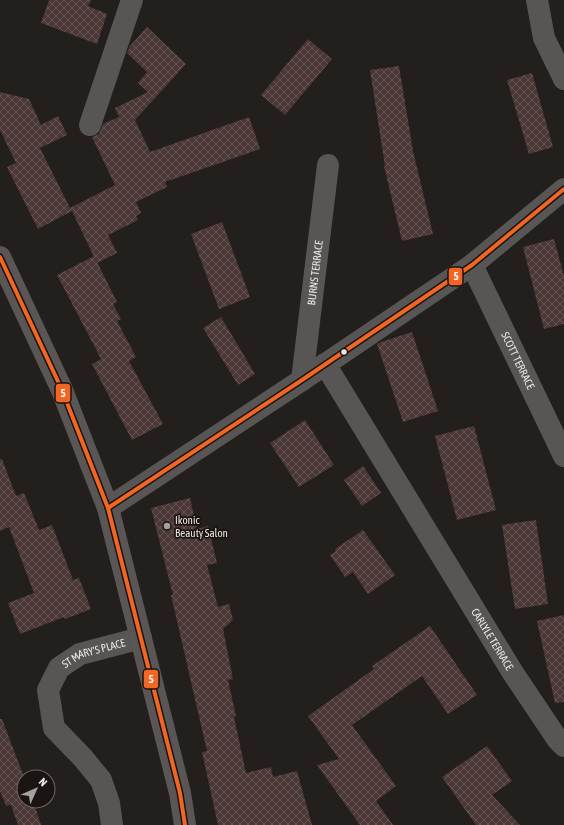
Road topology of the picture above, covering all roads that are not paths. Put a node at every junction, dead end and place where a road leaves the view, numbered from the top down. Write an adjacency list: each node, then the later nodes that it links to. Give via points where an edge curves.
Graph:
1 (132, 0): 4 (street)
2 (537, 0): 3 (street, via 544,38)
3 (564, 79)
4 (90, 125)
5 (328, 165): 10 (street, BURNS TERRACE)
6 (564, 189): 8 (street)
7 (0, 257): 12 (main road, via 62,390)
8 (472, 266): 9 (street); 11 (street, SCOTT TERRACE)
9 (326, 364): 10 (street); 14 (street, CARLYLE TERRACE, via 513,673)
10 (302, 380): 12 (street)
11 (564, 456)
12 (108, 508): 13 (main road)
13 (141, 638): 15 (street, ST MARY'S PLACE, via 80,654 59,668 48,690 54,728 101,780 110,803); 16 (main road, via 180,793)
14 (564, 746)
15 (112, 825)
16 (185, 825)

